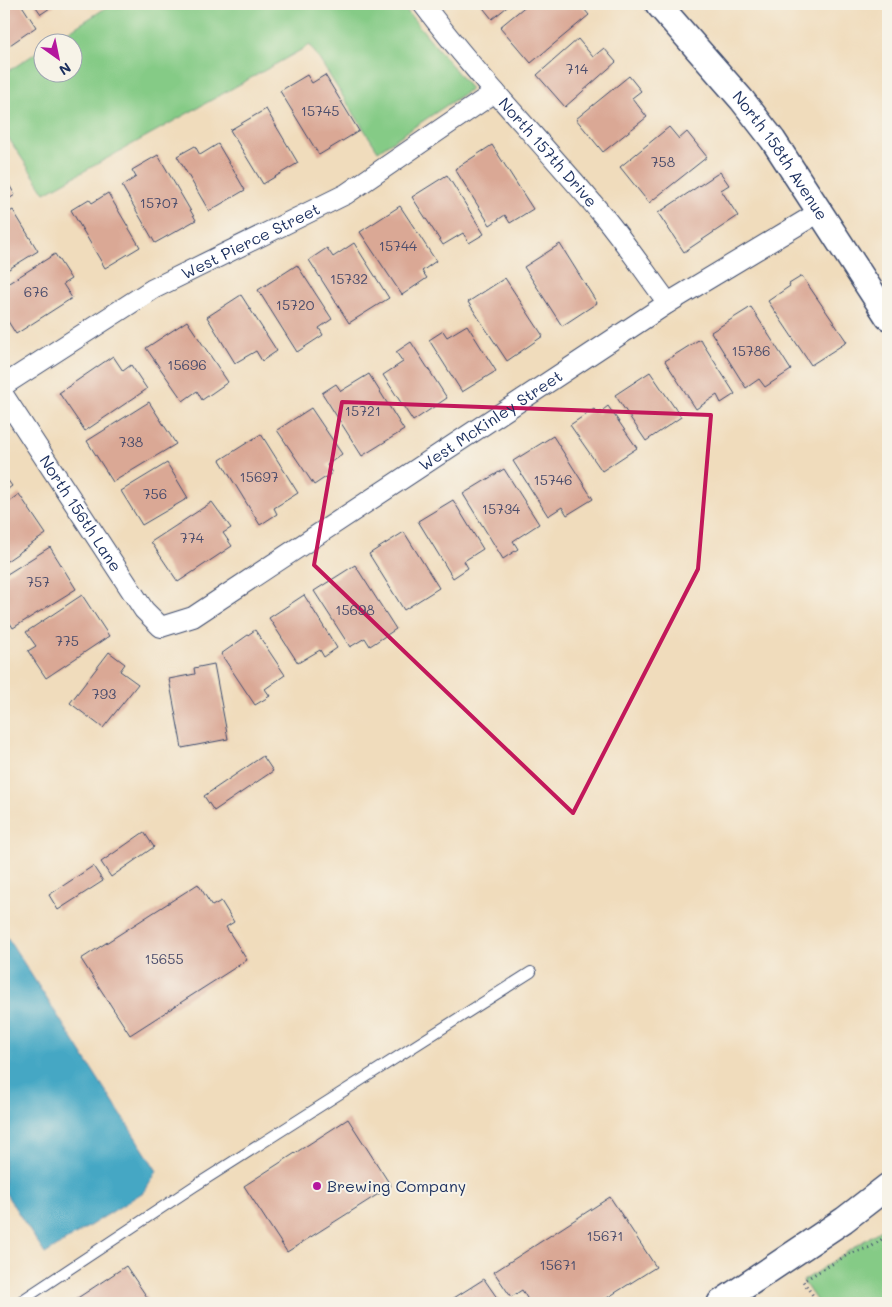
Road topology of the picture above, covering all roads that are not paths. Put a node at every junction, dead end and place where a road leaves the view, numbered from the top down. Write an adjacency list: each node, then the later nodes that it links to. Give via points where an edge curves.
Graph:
1 (423, 4): 3 (street, North 157th Drive)
2 (658, 4): 4 (street, North 158th Avenue, via 742,100)
3 (495, 92): 5 (street, North 157th Drive, via 606,219); 7 (street, West Pierce Street, via 346,194 153,289)
4 (820, 211): 5 (street, West McKinley Street); 6 (street, North 158th Avenue)
5 (668, 304): 9 (street, West McKinley Street, via 193,617)
6 (888, 317)
7 (4, 385)
8 (4, 396): 9 (street, North 156th Lane, via 144,610)
9 (161, 627)
10 (531, 972): 12 (lane)
11 (888, 1186): 13 (street, via 844,1220)
12 (18, 1303)
13 (720, 1303)

